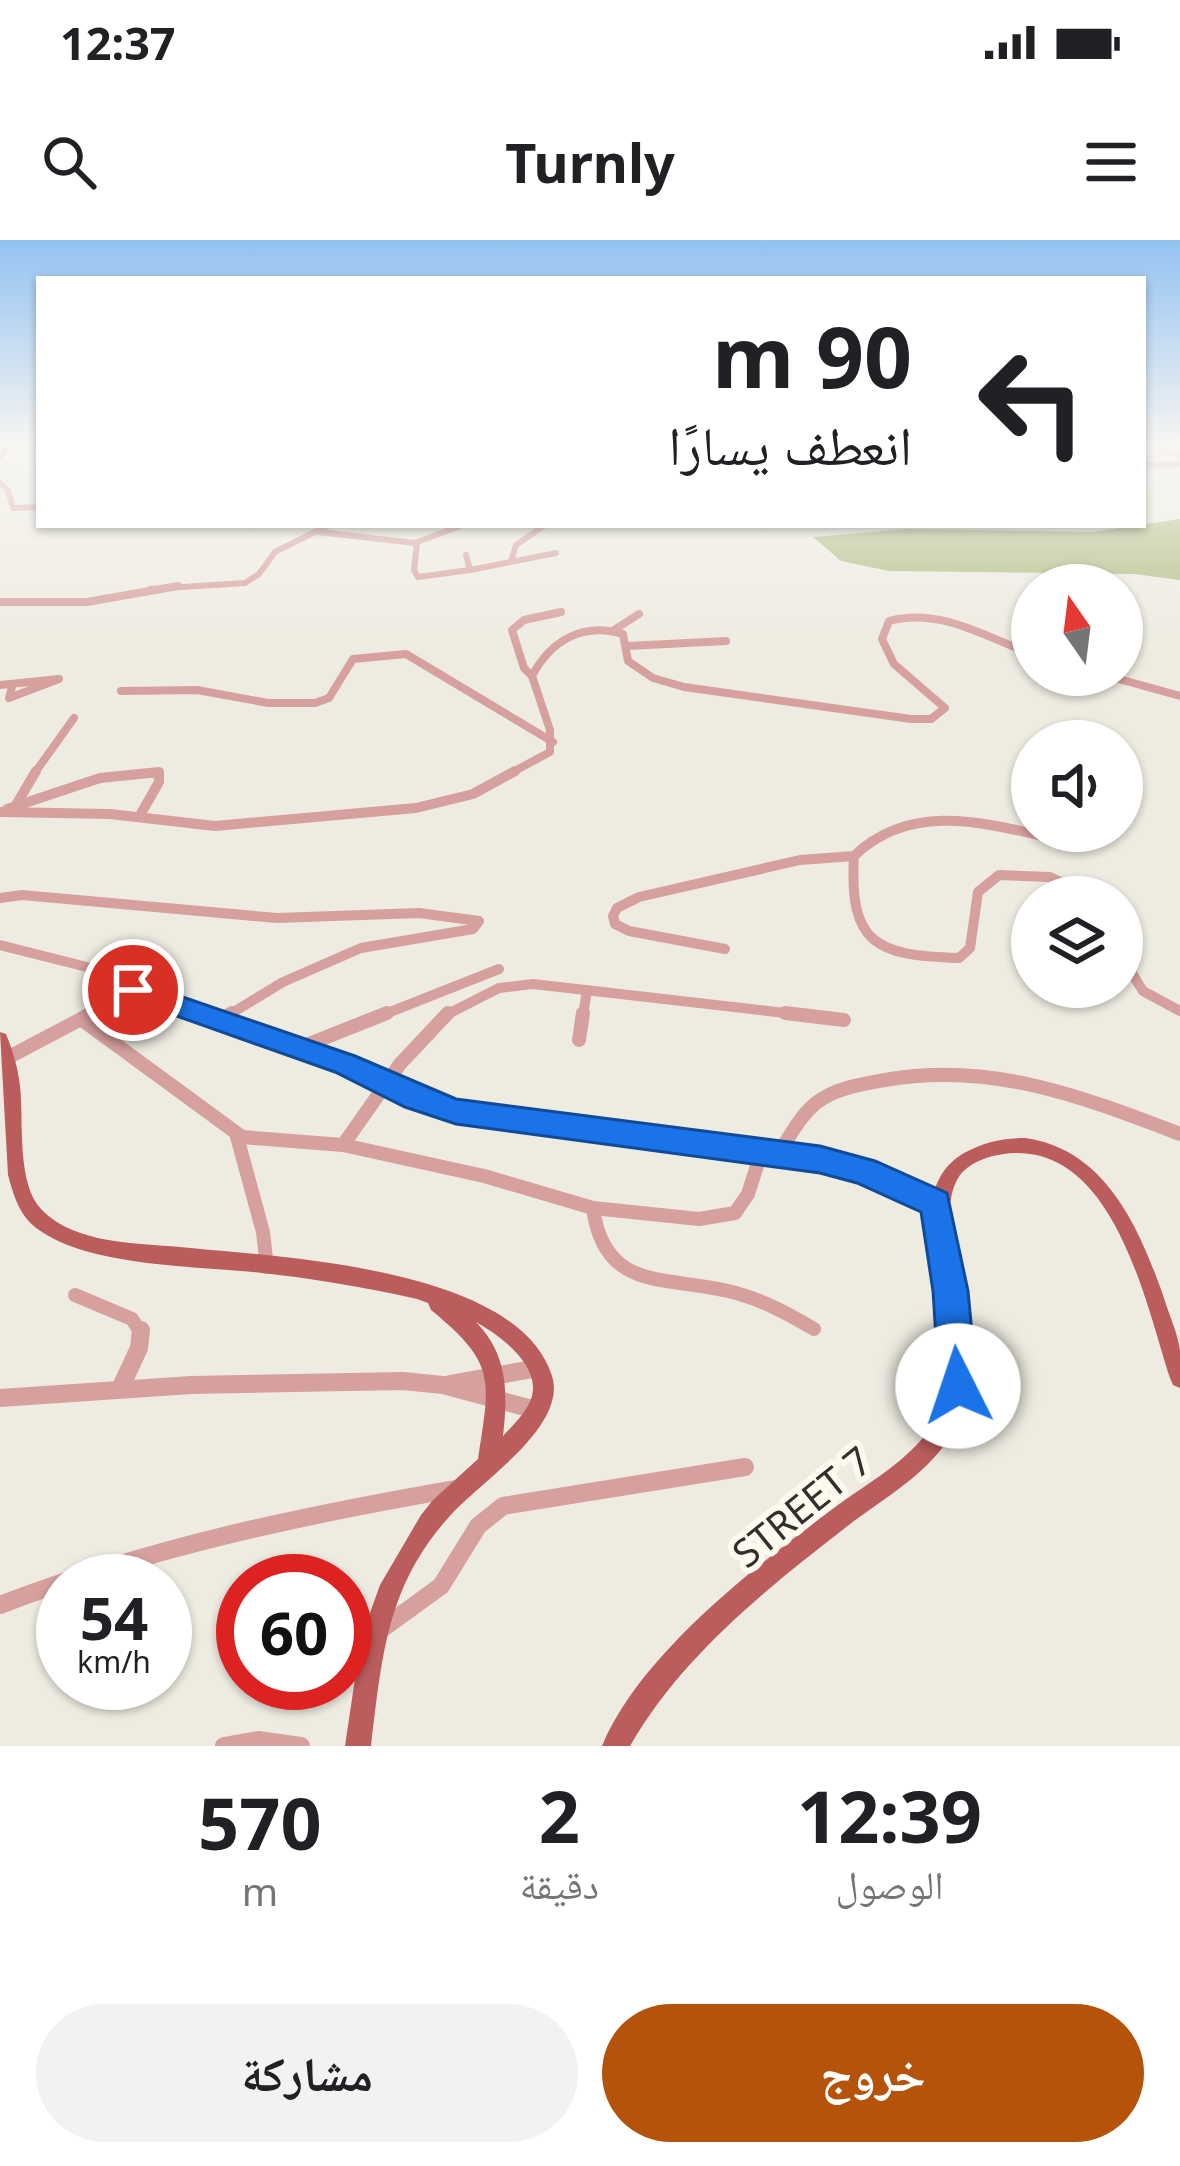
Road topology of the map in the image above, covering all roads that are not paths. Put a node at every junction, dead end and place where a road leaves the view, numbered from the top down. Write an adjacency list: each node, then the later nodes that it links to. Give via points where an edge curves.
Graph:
1 (324, 528): 4 (street)
2 (455, 528): 5 (street)
3 (540, 528): 8 (street)
4 (318, 532): 5 (street); 10 (street, via 275,552 245,583 87,602)
5 (417, 543): 9 (street, via 416,577)
6 (556, 553): 8 (street)
7 (466, 555): 9 (street)
8 (513, 557): 9 (street)
9 (470, 570)
10 (0, 602)
11 (561, 612): 17 (street, via 512,631)
12 (639, 614): 13 (street)
13 (614, 630): 15 (street); 17 (street, via 572,633)
14 (726, 641): 15 (street)
15 (627, 646): 16 (street, via 633,665 670,684 922,720 945,708 894,664 882,639 889,622 932,617)
16 (1011, 646)
17 (532, 676): 24 (street)
18 (0, 686): 20 (street)
19 (1143, 686): 22 (street)
20 (12, 688): 20 (street, via 8,698 59,679 46,676)
21 (121, 691): 24 (street, via 197,690 314,704 328,698 353,659 406,654)
22 (1180, 696)
23 (74, 718): 25 (street)
24 (553, 742): 26 (street, via 531,766 437,805 215,826)
25 (16, 806): 26 (street, via 0,812); 26 (street, via 100,778 159,772)
26 (139, 817)
27 (1011, 830): 28 (street, via 931,820 892,828)
28 (854, 856): 29 (street, via 860,926 910,953 965,955 975,935 976,896 997,877); 32 (street, via 800,860 639,897 613,916 629,931)
29 (1011, 877)
30 (0, 898): 39 (street, via 277,918 402,913 479,921 473,929 361,948)
31 (0, 945): 34 (street, via 91,968)
32 (724, 949)
33 (499, 969): 43 (street)
34 (133, 990): 38 (street); 39 (street)
35 (587, 990): 40 (street); 41 (street); 44 (street, via 516,984 483,991 431,1023)
36 (1143, 992): 37 (street)
37 (1180, 1011)
38 (81, 1019): 42 (street); 45 (street)
39 (222, 1019): 43 (street)
40 (844, 1020)
41 (579, 1040)
42 (5, 1048): 52 (main road, via 14,1108 10,1155 32,1212 108,1248)
43 (298, 1048): 44 (street)
44 (388, 1086): 47 (street); 48 (street, via 456,1112)
45 (236, 1133): 47 (street); 52 (street, via 263,1224)
46 (1180, 1134): 49 (street, via 1021,1078 941,1072 828,1096)
47 (343, 1145): 51 (street)
48 (760, 1153): 49 (street); 51 (street, via 743,1203 730,1215)
49 (778, 1155): 50 (street, via 863,1171)
50 (936, 1203): 58 (main road, via 951,1168 1001,1144 1036,1146 1086,1172 1124,1221); 72 (main road, STREET 7, via 958,1386 946,1423 910,1466 668,1665)
51 (593, 1208): 55 (street, via 594,1234 619,1268 744,1296)
52 (266, 1267): 53 (main road)
53 (424, 1293): 56 (main road, via 482,1312 519,1337); 57 (main road, via 471,1328)
54 (75, 1295): 60 (street, via 141,1328)
55 (814, 1329)
56 (538, 1368): 57 (street); 63 (main road)
57 (496, 1377): 59 (street); 62 (main road)
58 (1180, 1378)
59 (443, 1385): 60 (street); 62 (street)
60 (120, 1389): 61 (street)
61 (0, 1398)
62 (497, 1402): 63 (street); 64 (main road)
63 (536, 1410): 64 (main road)
64 (490, 1461): 66 (main road)
65 (745, 1467): 68 (street, via 503,1506 478,1526 441,1586)
66 (456, 1489): 67 (street, via 235,1528); 68 (main road, via 429,1524)
67 (0, 1605)
68 (374, 1634): 71 (main road)
69 (224, 1746): 70 (street)
70 (302, 1746)
71 (358, 1746)
72 (615, 1746)

